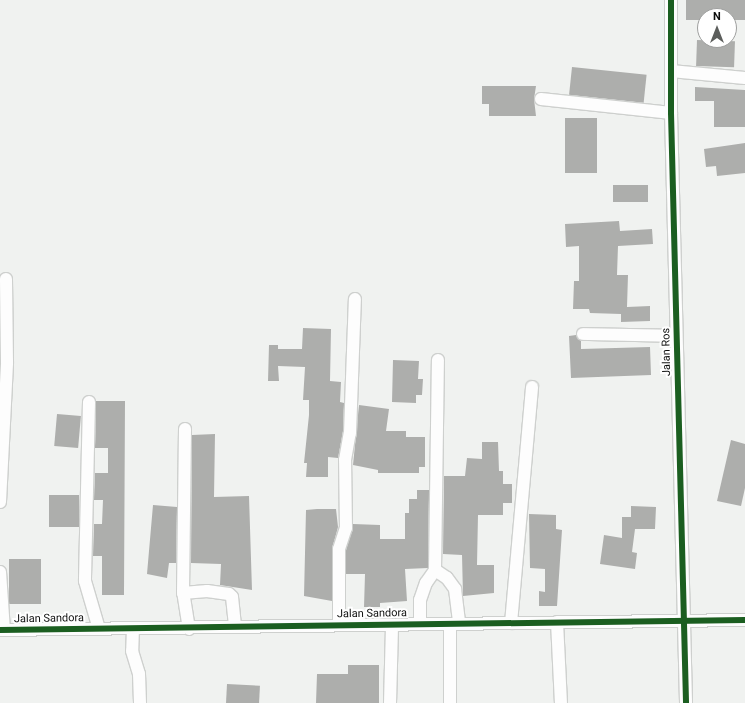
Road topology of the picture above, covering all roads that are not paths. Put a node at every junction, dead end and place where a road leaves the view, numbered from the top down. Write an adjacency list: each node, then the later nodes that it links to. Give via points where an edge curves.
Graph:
1 (671, 0): 2 (street, Jalan Ros)
2 (671, 71): 3 (street); 5 (street, Jalan Ros)
3 (745, 78)
4 (541, 99): 5 (street)
5 (671, 113): 9 (street, Jalan Ros)
6 (6, 279): 14 (street, via 7,362)
7 (355, 299): 23 (street, via 350,433 344,460 346,528 339,549)
8 (583, 334): 9 (street)
9 (676, 336): 19 (street, Jalan Ros)
10 (438, 360): 15 (street)
11 (532, 386): 22 (street)
12 (89, 402): 28 (street, via 85,581)
13 (185, 430): 17 (street)
14 (0, 502)
15 (435, 570): 21 (street, via 426,583 420,600); 25 (street, via 447,578 455,589)
16 (0, 572): 30 (street)
17 (183, 593): 26 (street, via 207,590 229,594 235,603); 29 (street)
18 (745, 620): 19 (street, Jalan Sandora)
19 (683, 621): 20 (street, Jalan Sandora); 35 (street, Jalan Ros)
20 (558, 622): 22 (street, Jalan Sandora); 34 (street)
21 (420, 623): 24 (street, Jalan Sandora); 25 (street, Jalan Sandora)
22 (511, 623): 25 (street, Jalan Sandora)
23 (339, 625): 24 (street, Jalan Sandora); 26 (street, Jalan Sandora)
24 (392, 625): 32 (street)
25 (454, 625): 33 (street)
26 (235, 627): 29 (street, Jalan Sandora)
27 (133, 628): 28 (street, Jalan Sandora); 29 (street, Jalan Sandora); 31 (street, via 132,651 139,674)
28 (99, 629): 30 (street, Jalan Sandora)
29 (189, 629)
30 (2, 630)
31 (140, 703)
32 (390, 703)
33 (450, 703)
34 (561, 703)
35 (686, 703)

